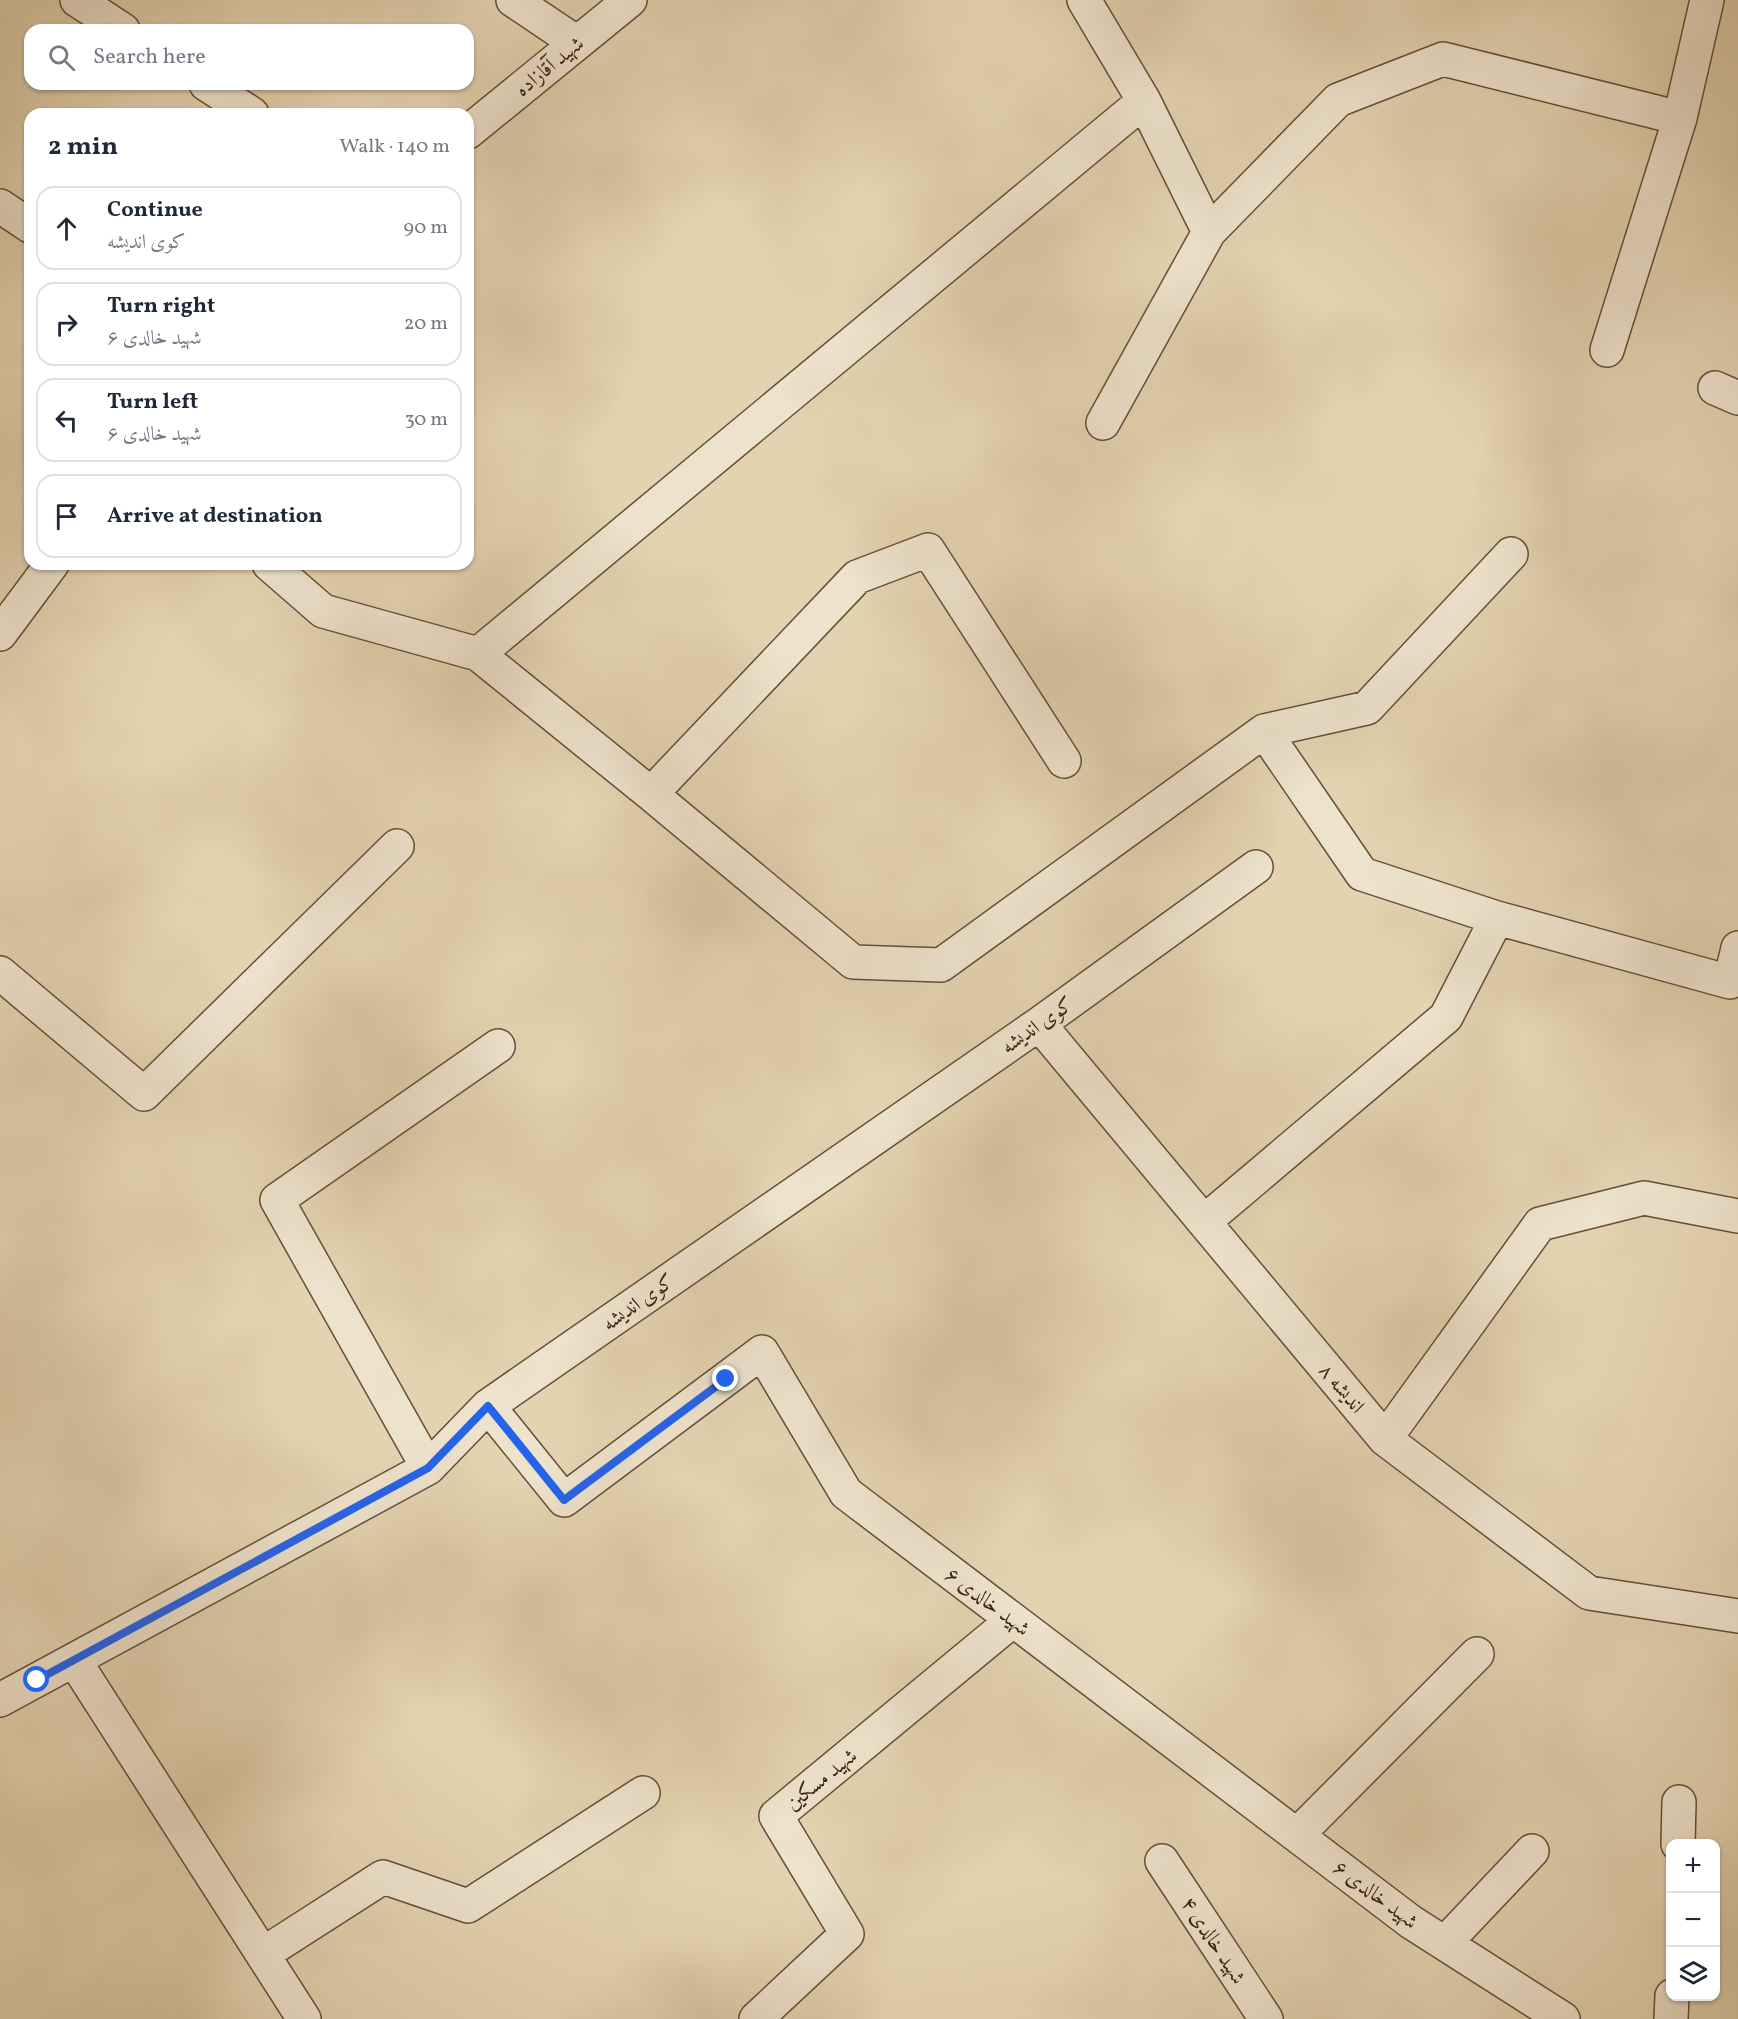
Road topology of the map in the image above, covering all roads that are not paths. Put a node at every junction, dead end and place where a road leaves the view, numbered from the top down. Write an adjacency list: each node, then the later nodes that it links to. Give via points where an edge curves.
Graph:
1 (77, 0): 6 (street)
2 (513, 0): 7 (street)
3 (630, 0): 7 (street, شهید آقازاده)
4 (1084, 0): 9 (street)
5 (1707, 0): 11 (street)
6 (114, 24)
7 (577, 43): 12 (street, شهید آقازاده)
8 (215, 90): 10 (street)
9 (1144, 101): 15 (street); 22 (street)
10 (243, 108)
11 (1680, 118): 15 (street, via 1443,59 1338,100); 16 (street)
12 (474, 127)
13 (0, 206): 14 (street)
14 (24, 222)
15 (1209, 232): 17 (street)
16 (1607, 350)
17 (1103, 423)
18 (1511, 554): 23 (street, via 1367,708)
19 (48, 570): 21 (street)
20 (276, 570): 22 (street, via 323,611)
21 (0, 634)
22 (478, 654): 25 (street)
23 (1264, 731): 25 (street, via 940,965 853,962); 28 (street, via 1362,874)
24 (1064, 761): 25 (street, via 928,550 857,577)
25 (651, 794)
26 (397, 846): 30 (street, via 144,1094)
27 (1256, 867): 31 (street, کوی اندیشه)
28 (1497, 918): 29 (street, via 1730,982); 34 (street, via 1446,1017)
29 (1738, 948)
30 (0, 973)
31 (1039, 1024): 34 (street, اندیشه ۸); 35 (street, کوی اندیشه)
32 (498, 1046): 37 (street, via 277,1200)
33 (1738, 1216): 36 (street, via 1644,1198 1540,1224)
34 (1205, 1221): 36 (street, اندیشه ۸)
35 (488, 1406): 37 (street, کوی اندیشه); 39 (street, شهید خالدی ۶, via 564,1500 762,1352 846,1493)
36 (1385, 1439): 38 (street, اندیشه ۸, via 1589,1593)
37 (428, 1468): 41 (street, کوی اندیشه)
38 (1738, 1616)
39 (1013, 1620): 45 (street, شهید خالدی ۶); 53 (street, شهید مسکین, via 776,1816 847,1934)
40 (1477, 1654): 45 (street)
41 (74, 1660): 42 (street, کوی اندیشه); 50 (street)
42 (0, 1700)
43 (643, 1793): 50 (street, via 468,1906 383,1877)
44 (1679, 1802): 46 (street)
45 (1297, 1835): 49 (street, شهید خالدی ۶, via 1411,1922)
46 (1678, 1839)
47 (1532, 1851): 49 (street)
48 (1162, 1861): 54 (street, شهید خالدی ۴)
49 (1445, 1943): 55 (street, شهید خالدی ۶)
50 (263, 1954): 52 (street)
51 (1672, 2001): 56 (street)
52 (304, 2019)
53 (756, 2019)
54 (1266, 2019)
55 (1563, 2019)
56 (1671, 2019)

